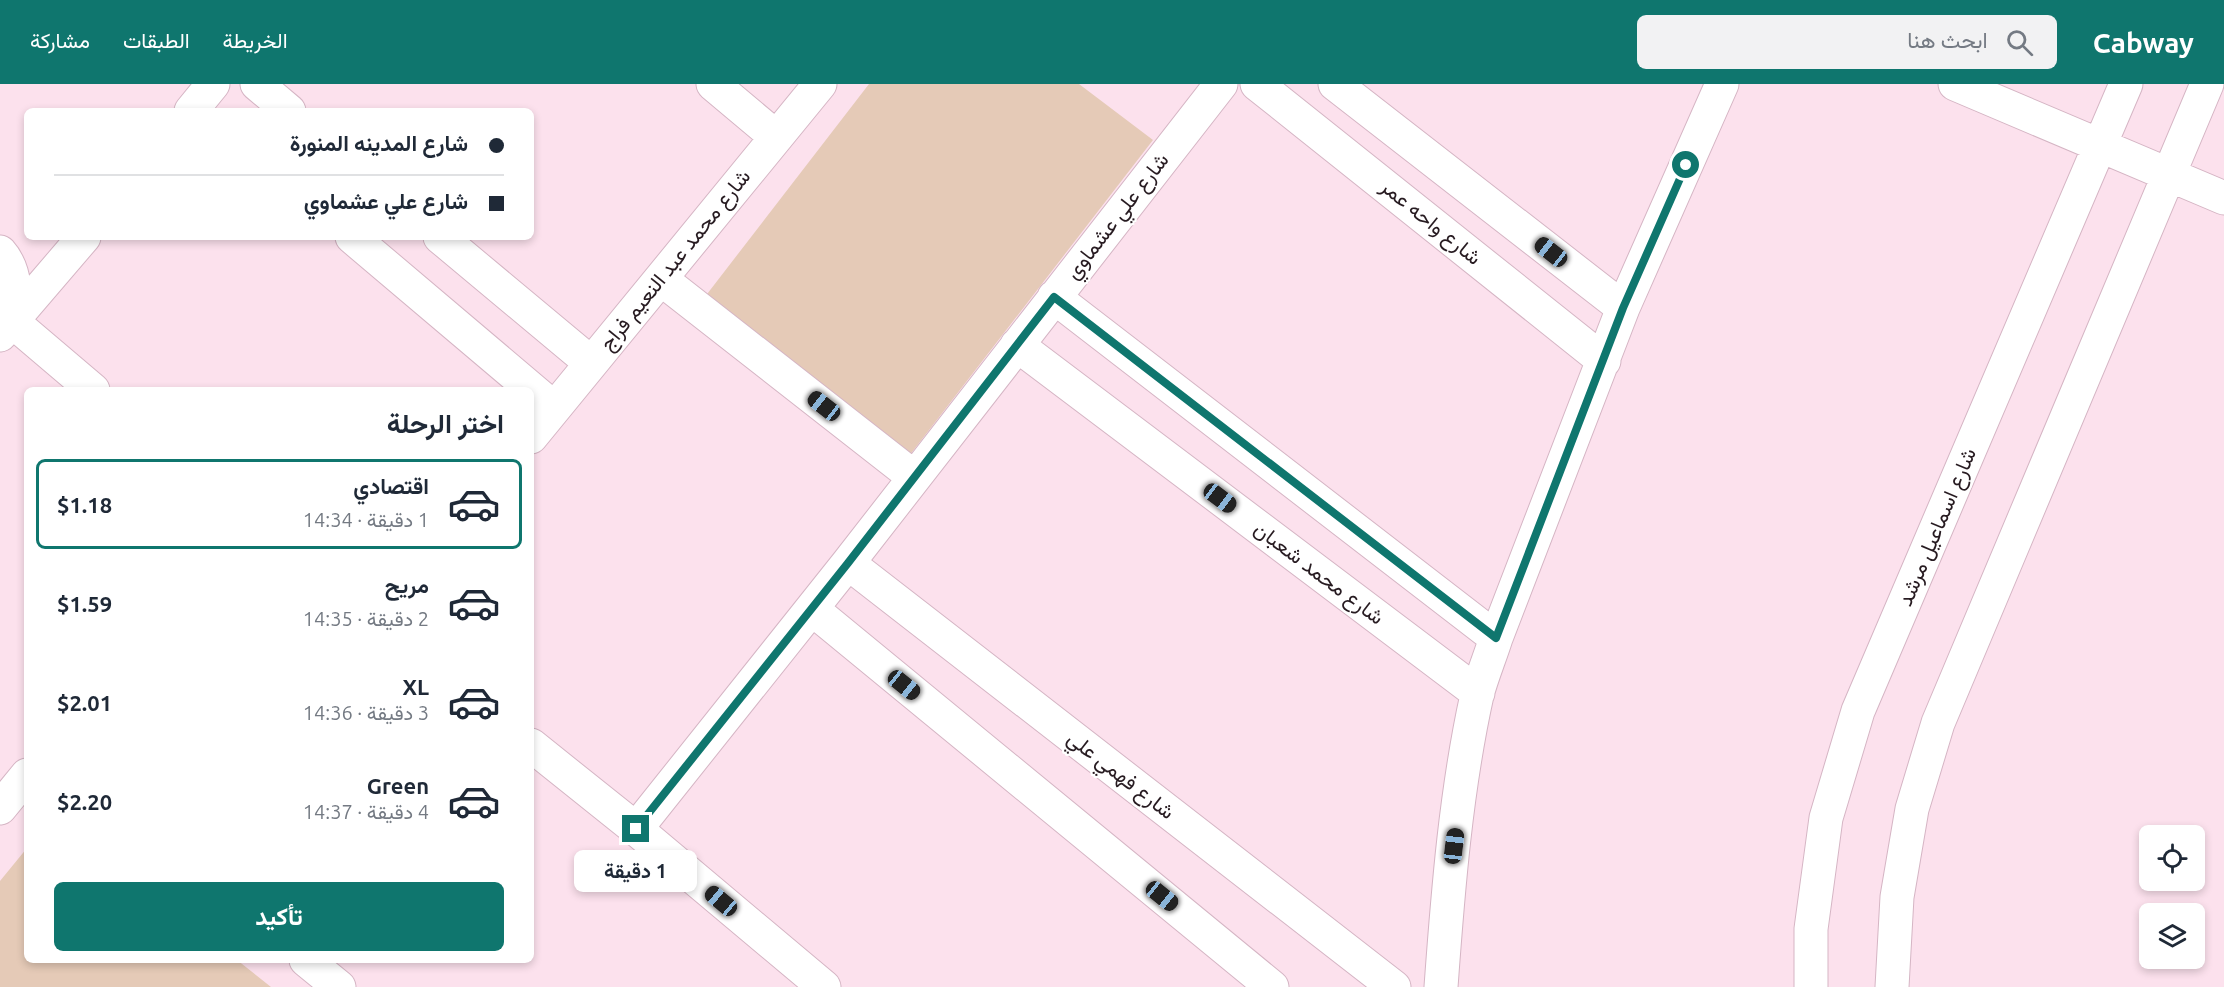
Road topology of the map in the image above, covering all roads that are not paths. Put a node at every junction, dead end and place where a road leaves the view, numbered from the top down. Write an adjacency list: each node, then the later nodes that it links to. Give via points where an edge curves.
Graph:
1 (257, 84): 11 (street)
2 (713, 84): 12 (street)
3 (1221, 84): 21 (street, شارع علي عشماوي)
4 (1257, 84): 25 (street, شارع واحه عمر)
5 (1335, 84): 22 (street)
6 (1722, 84): 22 (street)
7 (1955, 84): 13 (street)
8 (2126, 84): 13 (street, شارع اسماعيل مرشد)
9 (2207, 84): 14 (street)
10 (818, 85): 12 (street, شارع محمد عبد النعيم فراج)
11 (285, 108)
12 (776, 137): 20 (street, شارع محمد عبد النعيم فراج)
13 (2099, 146): 14 (street); 47 (street, شارع اسماعيل مرشد, via 1858,711 1826,818 1810,929)
14 (2168, 175): 15 (street); 48 (street, via 1938,723 1910,820 1897,897)
15 (2224, 198)
16 (81, 240): 23 (street)
17 (356, 240): 28 (street)
18 (444, 240): 26 (street)
19 (0, 252): 23 (street, via 16,297)
20 (661, 279): 26 (street, شارع محمد عبد النعيم فراج); 32 (street)
21 (1054, 297): 24 (street, شارع علي عشماوي); 35 (street)
22 (1623, 308): 25 (street)
23 (4, 327): 27 (street)
24 (1017, 345): 32 (street, شارع علي عشماوي); 36 (street, شارع محمد شعبان)
25 (1604, 361): 35 (street)
26 (591, 363): 30 (street, شارع محمد عبد النعيم فراج)
27 (89, 387)
28 (529, 387)
29 (534, 391): 30 (street)
30 (554, 408): 31 (street, شارع محمد عبد النعيم فراج)
31 (534, 433)
32 (914, 477): 33 (street, شارع علي عشماوي)
33 (848, 563): 34 (street, شارع علي عشماوي); 45 (street, شارع فهمي علي)
34 (812, 609): 40 (street, شارع علي عشماوي); 44 (street)
35 (1496, 638): 36 (street)
36 (1478, 693): 46 (street, via 1448,890)
37 (534, 747): 40 (street)
38 (24, 779): 39 (street)
39 (0, 808)
40 (636, 829): 43 (street)
41 (310, 963): 42 (street)
42 (339, 987)
43 (824, 987)
44 (1272, 987)
45 (1394, 987)
46 (1441, 987)
47 (1811, 987)
48 (1892, 987)

